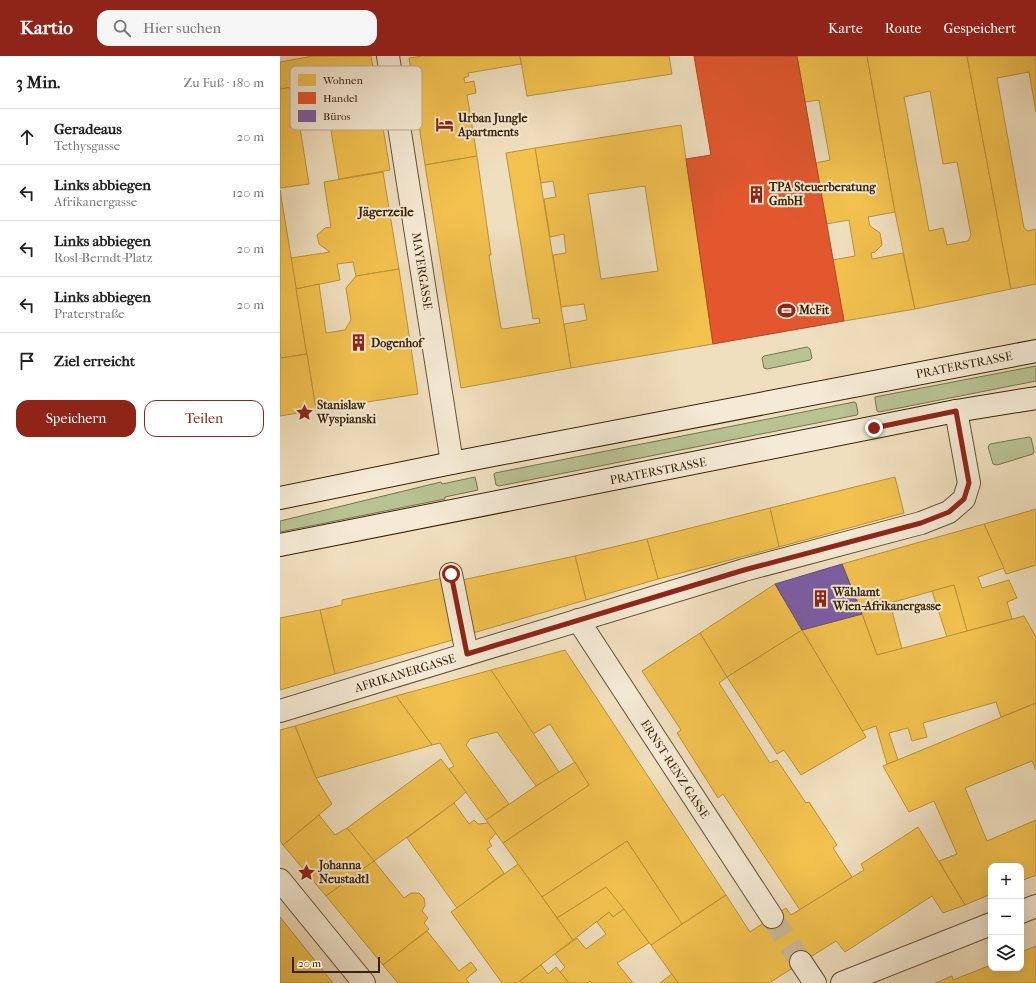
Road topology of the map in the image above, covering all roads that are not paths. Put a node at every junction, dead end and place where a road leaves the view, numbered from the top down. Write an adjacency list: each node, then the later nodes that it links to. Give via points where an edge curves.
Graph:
1 (388, 56): 2 (street, MAYERGASSE)
2 (390, 66)
3 (400, 130): 7 (street, MAYERGASSE)
4 (1036, 351): 7 (street, PRATERSTRASSE)
5 (1036, 398): 6 (street, PRATERSTRASSE)
6 (956, 411): 9 (street, PRATERSTRASSE); 11 (street, AFRIKANERGASSE, via 969,483 964,499 949,512 921,523 744,570)
7 (452, 462): 8 (street, PRATERSTRASSE)
8 (280, 498)
9 (280, 545)
10 (451, 574): 12 (street)
11 (578, 620): 12 (street, AFRIKANERGASSE); 17 (street, ERNST-RENZ-GASSE)
12 (467, 654): 13 (street, AFRIKANERGASSE)
13 (280, 710)
14 (280, 880): 20 (street)
15 (1036, 906): 16 (street)
16 (1024, 911)
17 (772, 917)
18 (988, 925): 22 (street)
19 (801, 962): 21 (street)
20 (364, 983)
21 (815, 983)
22 (842, 983)

